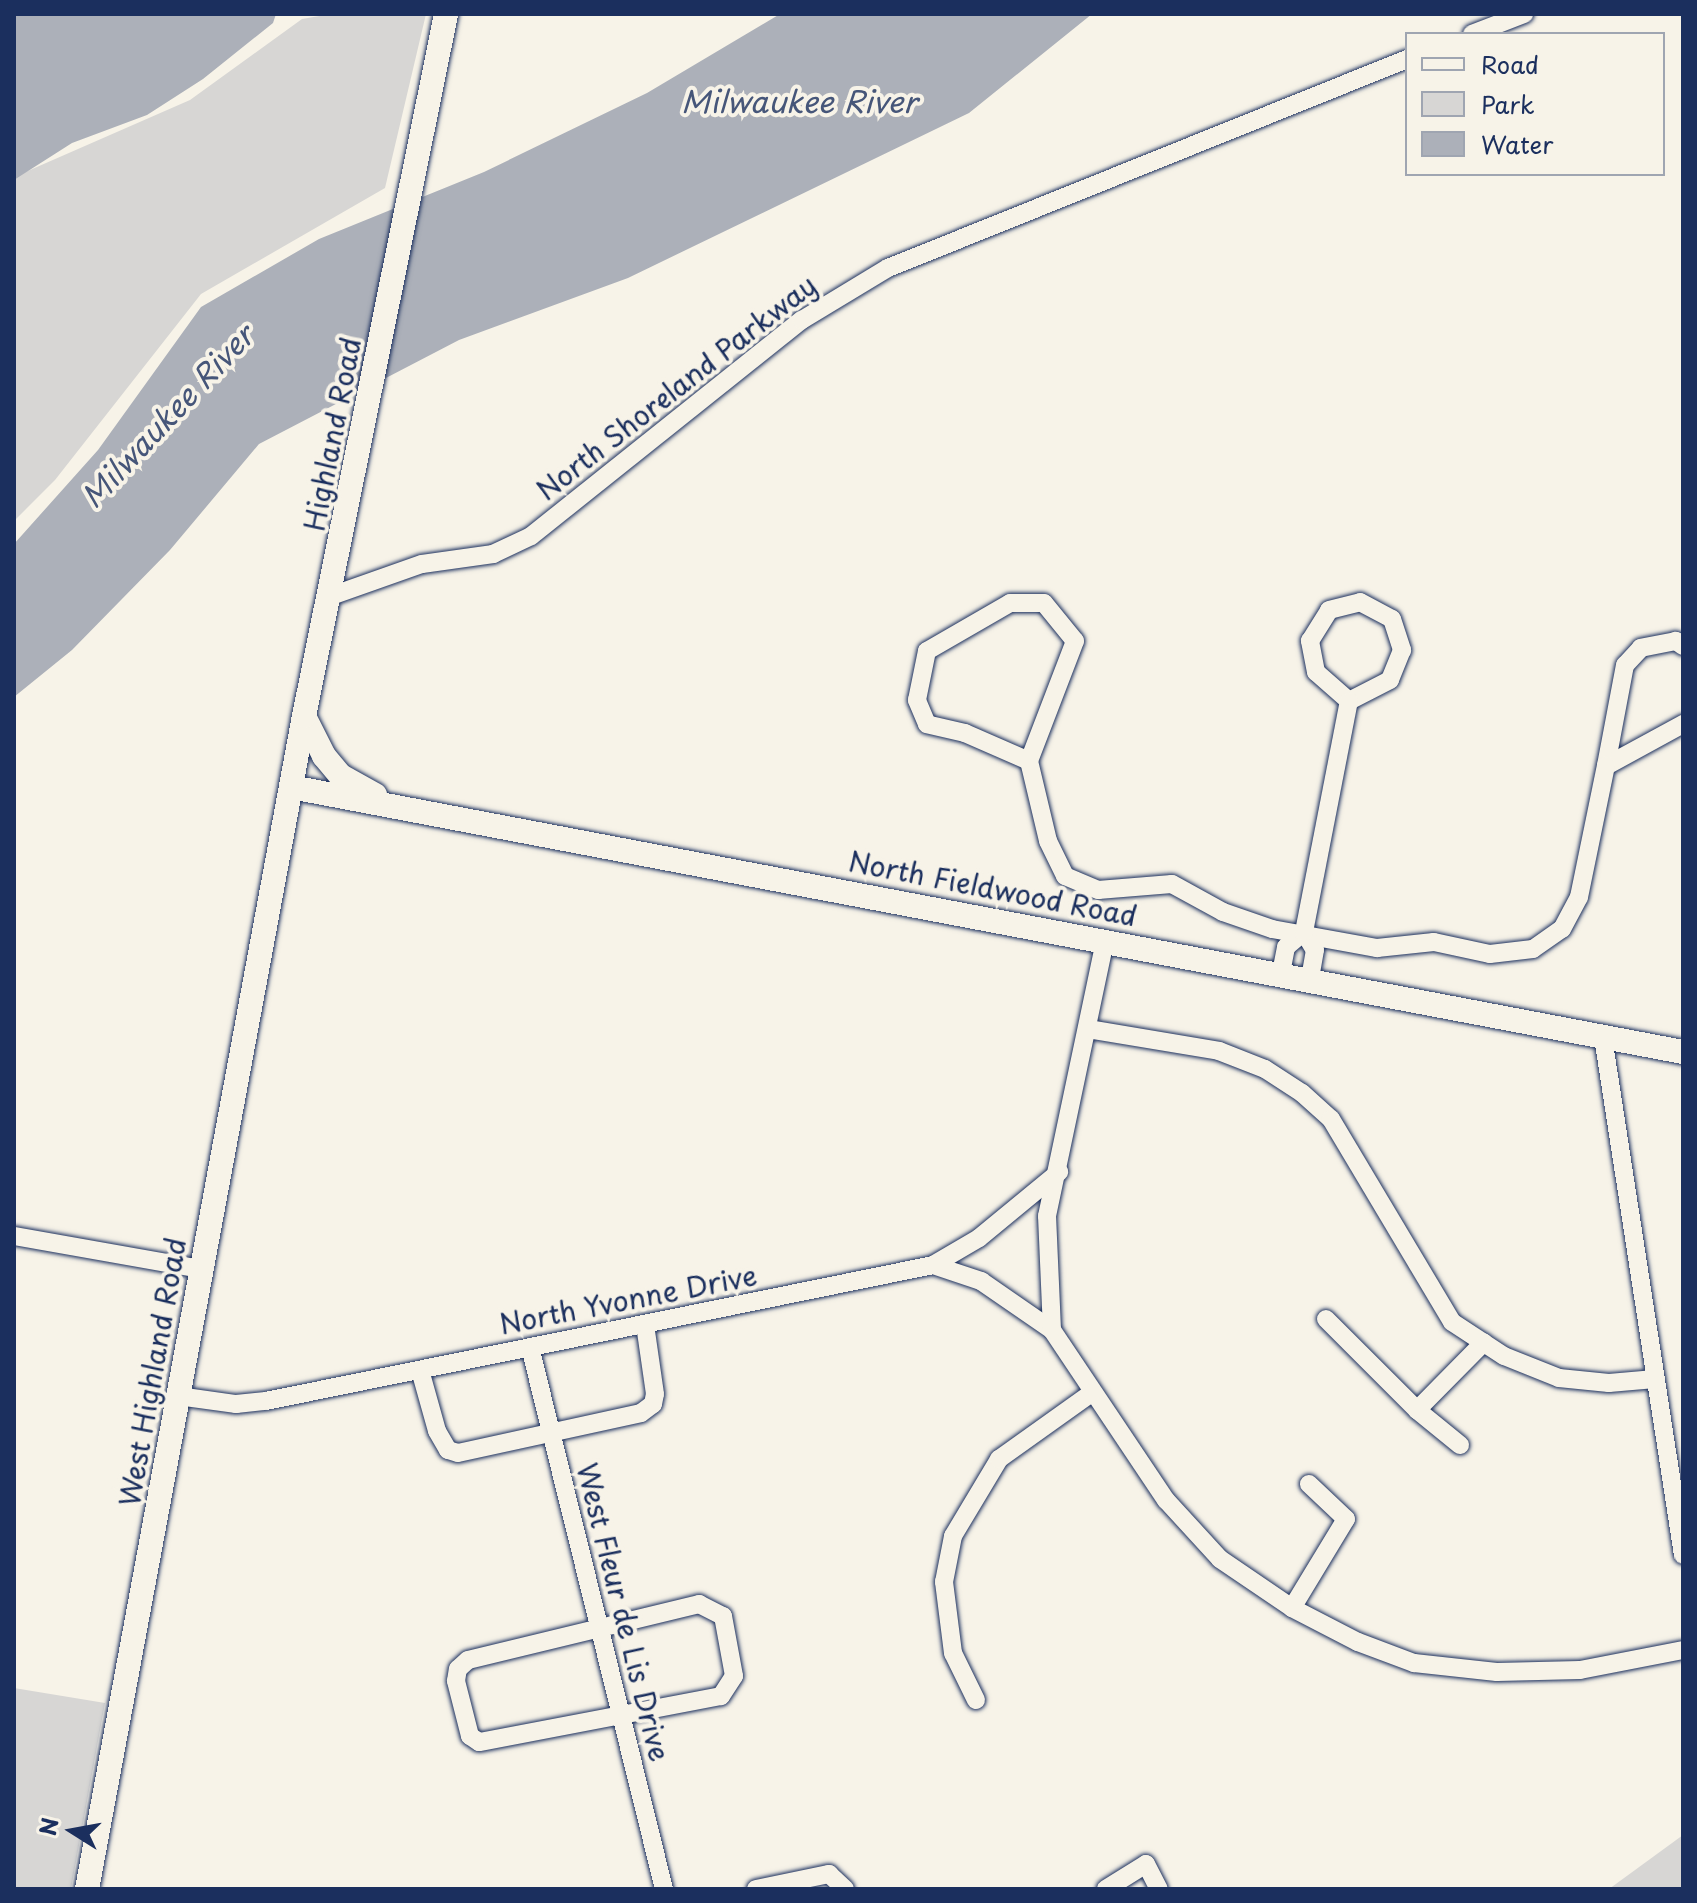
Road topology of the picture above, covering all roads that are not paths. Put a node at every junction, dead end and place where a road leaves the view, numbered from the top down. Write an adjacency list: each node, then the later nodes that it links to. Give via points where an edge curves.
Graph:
1 (446, 14): 5 (main road, Highland Road)
2 (1524, 14): 3 (street)
3 (1477, 32)
4 (1405, 60): 5 (street, North Shoreland Parkway, via 888,268 802,320 531,536 493,554 422,564)
5 (331, 596): 8 (main road, Highland Road)
6 (1683, 646): 11 (street, via 1676,641 1641,648 1625,665)
7 (1349, 701): 7 (street, via 1390,680 1402,650 1392,619 1360,602 1329,610 1310,641 1316,672); 15 (street)
8 (304, 716): 12 (main road, Highland Road); 13 (main road, via 341,776)
9 (1683, 724): 11 (street)
10 (1029, 761): 10 (street, via 1075,641 1044,603 1010,603 927,651 917,700 927,724 965,733); 15 (street, via 1048,841 1065,876 1098,890 1172,884 1244,919)
11 (1606, 766): 15 (street, via 1579,897 1562,929 1533,949 1490,954 1434,942 1377,948)
12 (291, 787): 13 (main road, North Fieldwood Road); 14 (main road, Highland Road)
13 (406, 808): 16 (main road, North Fieldwood Road)
14 (276, 866): 25 (main road, West Highland Road)
15 (1304, 932): 17 (street, via 1286,947); 18 (street, via 1315,950)
16 (1105, 940): 17 (main road, North Fieldwood Road); 19 (street)
17 (1281, 973): 18 (main road, North Fieldwood Road)
18 (1310, 978): 20 (main road, North Fieldwood Road)
19 (1088, 1029): 22 (street); 29 (street, via 1219,1051 1265,1069 1302,1093 1331,1119 1452,1322)
20 (1603, 1037): 21 (main road, North Fieldwood Road); 32 (street)
21 (1683, 1052)
22 (1059, 1172): 24 (street, North Yvonne Drive, via 979,1238); 28 (street, via 1047,1216)
23 (14, 1236): 25 (street)
24 (933, 1265): 27 (street, North Yvonne Drive); 28 (street, via 981,1281)
25 (201, 1269): 34 (main road, West Highland Road)
26 (1326, 1319): 35 (street)
27 (645, 1325): 30 (street, North Yvonne Drive); 36 (street, via 653,1404 641,1413)
28 (1052, 1330): 33 (street)
29 (1484, 1342): 32 (street, via 1559,1378 1609,1383); 35 (street)
30 (530, 1347): 31 (street, North Yvonne Drive); 36 (street, West Fleur de Lis Drive)
31 (420, 1370): 34 (street, North Yvonne Drive, via 236,1404); 36 (street, via 437,1431 448,1450 458,1453)
32 (1655, 1379): 39 (street)
33 (1093, 1392): 40 (street, via 1166,1500 1220,1559); 43 (street, via 999,1459 953,1536 944,1582 953,1653)
34 (178, 1396): 45 (main road, West Highland Road)
35 (1417, 1410): 37 (street)
36 (552, 1432): 41 (street, West Fleur de Lis Drive)
37 (1460, 1445)
38 (1309, 1484): 40 (street, via 1346,1519)
39 (1683, 1555)
40 (1292, 1608): 42 (street, via 1414,1663 1497,1672 1580,1670)
41 (597, 1630): 44 (street, West Fleur de Lis Drive); 44 (street, via 699,1604 723,1616 734,1676 730,1688 721,1696); 44 (street, via 468,1660 458,1669 456,1681 464,1722 479,1742)
42 (1683, 1650)
43 (976, 1700)
44 (619, 1717): 46 (street, West Fleur de Lis Drive)
45 (87, 1889)
46 (664, 1889)
47 (756, 1889): 48 (street, via 829,1874)
48 (845, 1889)
49 (1106, 1889): 50 (street, via 1146,1864)
50 (1159, 1889)

